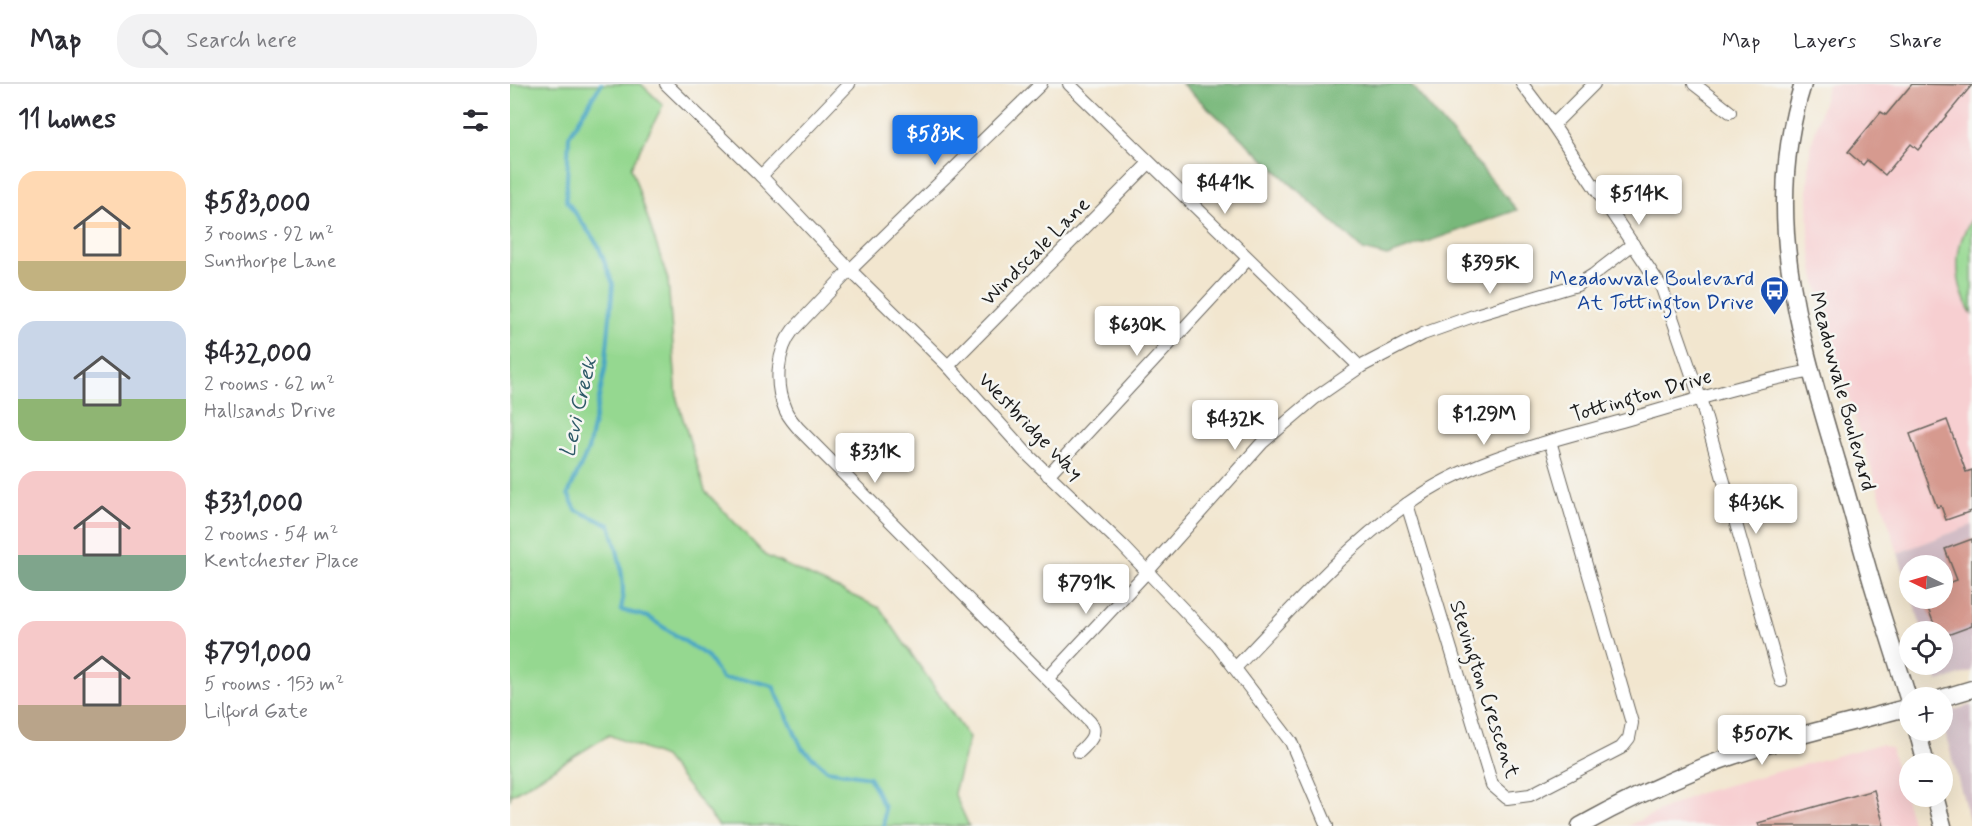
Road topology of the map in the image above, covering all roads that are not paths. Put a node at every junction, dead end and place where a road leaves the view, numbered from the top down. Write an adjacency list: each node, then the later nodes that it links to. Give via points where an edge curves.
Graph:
1 (666, 84): 12 (street, Westbridge Way)
2 (849, 84): 12 (street)
3 (1041, 84): 15 (street)
4 (1069, 84): 11 (street)
5 (1522, 84): 10 (street)
6 (1594, 84): 10 (street)
7 (1694, 84): 9 (street)
8 (1803, 84): 18 (main road, Meadowvale Boulevard, via 1787,157 1785,222 1787,258)
9 (1730, 112)
10 (1553, 125): 13 (street)
11 (1149, 163): 14 (street); 16 (street, Windscale Lane)
12 (761, 176): 15 (street, Westbridge Way)
13 (1633, 244): 17 (street, via 1577,285 1423,334); 19 (street, via 1662,288)
14 (1248, 258): 17 (street); 21 (street)
15 (850, 270): 16 (street, Westbridge Way); 25 (street, via 787,338 779,376 784,409 799,429)
16 (948, 366): 21 (street, Westbridge Way)
17 (1360, 367): 23 (street, via 1315,398 1262,443)
18 (1812, 371): 19 (street, Tottington Drive); 27 (main road, Meadowvale Boulevard)
19 (1700, 398): 20 (street, Tottington Drive); 26 (street)
20 (1550, 441): 22 (street, Tottington Drive, via 1466,470); 22 (street, Stevington Crescent, via 1632,723 1629,738 1621,748 1530,795 1507,798 1492,785)
21 (1048, 475): 23 (street, Westbridge Way)
22 (1407, 504): 24 (street, Tottington Drive, via 1344,556)
23 (1146, 573): 24 (street, Westbridge Way); 25 (street)
24 (1235, 668): 33 (street, Westbridge Way, via 1291,742)
25 (1048, 678): 31 (street, via 1093,726 1092,739)
26 (1781, 681)
27 (1904, 687)
28 (1972, 689): 29 (main road)
29 (1953, 695)
30 (1899, 709): 34 (main road, via 1708,765 1625,801)
31 (1079, 752)
32 (1938, 807): 35 (main road)
33 (1327, 826)
34 (1580, 826)
35 (1943, 826)

